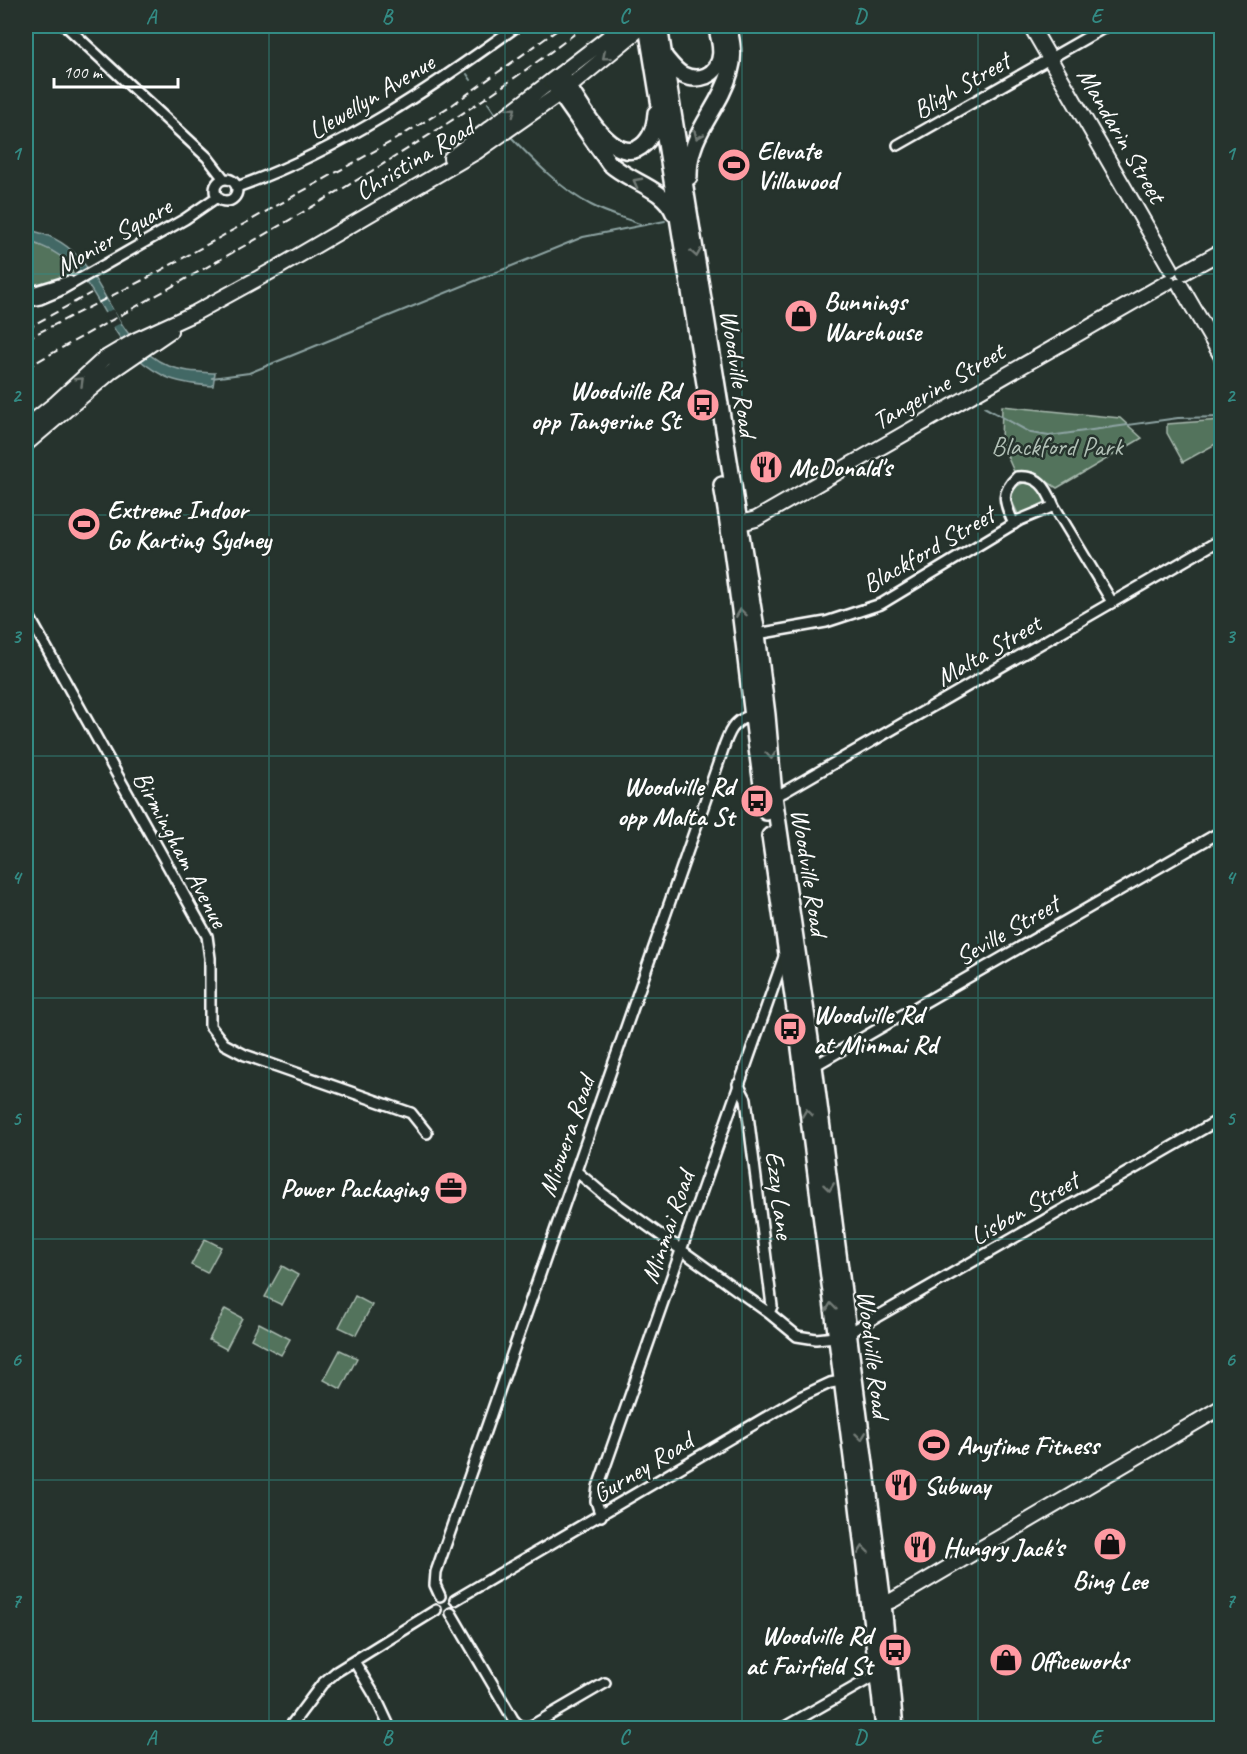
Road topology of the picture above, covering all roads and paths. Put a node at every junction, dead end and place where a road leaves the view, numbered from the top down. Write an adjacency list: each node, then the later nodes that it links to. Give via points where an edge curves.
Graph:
1 (66, 26): 14 (street, via 207,157)
2 (517, 26): 15 (street, Llewellyn Avenue, via 380,118 295,164)
3 (623, 26): 11 (main road)
4 (716, 26): 9 (main road, via 720,59 718,66 706,75 685,76)
5 (728, 26): 17 (main road, one-way to 17, via 732,45 730,72 693,146)
6 (1031, 26): 10 (main road, Mandarin Street)
7 (1107, 26): 10 (street, Bligh Street)
8 (649, 27): 9 (main road, Woodville Road); 11 (main road, Christina Road, one-way to 11); 12 (main road, Woodville Road)
9 (663, 55): 17 (main road, Woodville Road)
10 (1050, 58): 13 (street, Bligh Street); 19 (main road, Mandarin Street)
11 (560, 84): 12 (main road, via 605,140 625,150 640,147 651,135); 17 (main road, one-way to 11, via 661,196 609,163); 23 (main road, Christina Road, via 476,152)
12 (657, 91): 17 (main road, Woodville Road)
13 (898, 145)
14 (224, 179): 15 (street); 16 (street, via 215,186)
15 (237, 187): 16 (street, via 235,197 229,201)
16 (217, 197): 20 (street, Monier Square)
17 (684, 218): 30 (main road, Woodville Road)
18 (1221, 251): 19 (main road, Tangerine Street)
19 (1176, 277): 24 (main road, Mandarin Street); 30 (main road, Tangerine Street, via 756,519)
20 (80, 278): 21 (street); 22 (street, Monier Square, via 50,296)
21 (26, 294)
22 (26, 302)
23 (128, 353): 25 (main road, Christina Road, one-way to 23, via 104,359); 27 (main road, Christina Road)
24 (1221, 357)
25 (32, 418): 26 (main road, Christina Road)
26 (26, 427)
27 (26, 444)
28 (1054, 506): 29 (street, Blackford Street); 29 (street, Blackford Street, via 1038,481 1028,476 1017,477 1007,486 1005,498); 32 (street, Blackford Street)
29 (1014, 524): 34 (street, Blackford Street, via 881,604 826,622)
30 (734, 525): 34 (main road, Woodville Road); 35 (main road, Woodville Road, one-way to 30, via 746,645)
31 (1221, 539): 32 (street, Malta Street)
32 (1112, 602): 36 (street, Malta Street)
33 (26, 611): 42 (street, Birmingham Avenue, via 207,936 210,1026 224,1044 245,1055 411,1113)
34 (757, 634): 35 (main road, Woodville Road)
35 (760, 715): 36 (main road, Woodville Road, one-way to 36); 38 (main road, Woodville Road); 43 (street, Miowera Road, via 743,718 732,726)
36 (774, 796): 39 (main road, Woodville Road)
37 (1221, 831): 39 (street, Seville Street)
38 (786, 953): 40 (street, Minmai Road); 46 (main road, Woodville Road, one-way to 38)
39 (814, 1066): 46 (main road, Woodville Road, one-way to 46)
40 (738, 1084): 44 (street, Minmai Road); 45 (street, Ezzy Lane, via 746,1099 772,1306)
41 (1221, 1118): 46 (street, Lisbon Street)
42 (427, 1133)
43 (576, 1172): 44 (street); 50 (street, Miowera Road, via 436,1572 435,1585)
44 (681, 1250): 45 (street); 49 (street, Minmai Road, via 598,1487 596,1502)
45 (769, 1313): 46 (street, via 797,1336)
46 (841, 1336): 47 (main road, Woodville Road)
47 (847, 1379): 49 (street, Gurney Road, via 802,1396); 52 (main road, Woodville Road)
48 (1221, 1407): 52 (main road, via 893,1600)
49 (601, 1516): 51 (street, Gurney Road)
50 (440, 1596): 51 (street, via 447,1594); 53 (street)
51 (455, 1600): 54 (street)
52 (876, 1606): 56 (main road, Woodville Road); 63 (main road, Woodville Road)
53 (436, 1610): 54 (street); 55 (street)
54 (451, 1613): 60 (street, via 513,1719)
55 (354, 1661): 58 (street, via 322,1684); 59 (street)
56 (879, 1678): 61 (street, via 868,1679); 62 (main road, Woodville Road)
57 (605, 1683): 60 (street)
58 (289, 1728)
59 (390, 1728)
60 (523, 1728)
61 (783, 1728)
62 (884, 1728)
63 (895, 1728)

